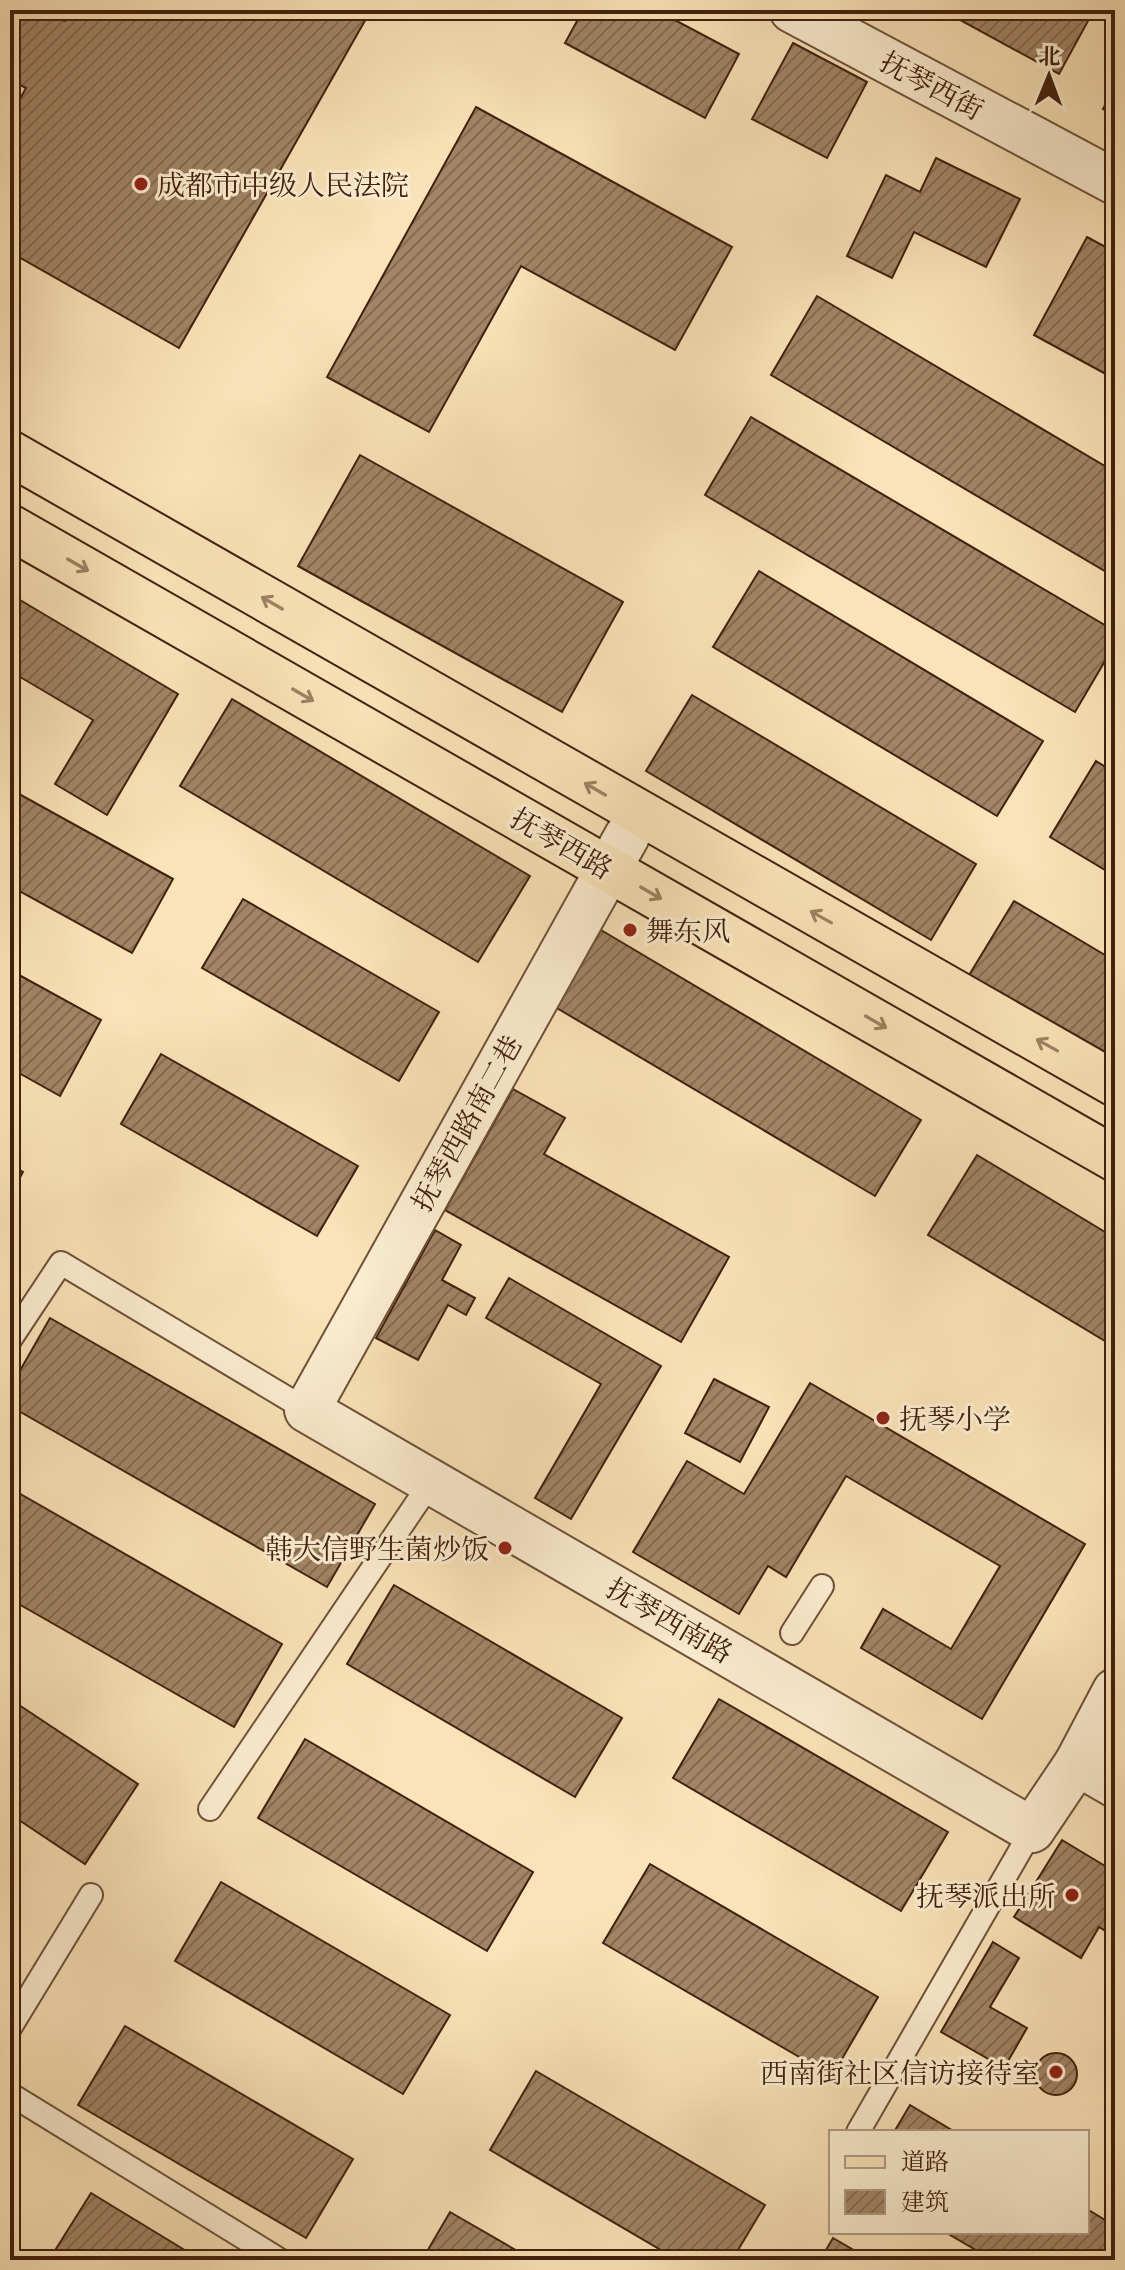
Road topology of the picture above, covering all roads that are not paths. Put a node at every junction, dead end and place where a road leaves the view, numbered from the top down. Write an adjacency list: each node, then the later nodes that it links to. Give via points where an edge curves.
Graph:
1 (792, 10): 2 (street, 抚琴西街)
2 (1115, 182)
3 (10, 453): 6 (main road, one-way to 3)
4 (10, 527): 5 (main road, 抚琴西路, one-way to 5)
5 (617, 852): 7 (main road, 抚琴西路, one-way to 7); 9 (street, 抚琴西路南二巷)
6 (1115, 1084)
7 (1115, 1159)
8 (10, 1340): 9 (lane, via 61,1263)
9 (307, 1410): 10 (street, 抚琴西南路)
10 (431, 1482): 16 (lane); 17 (street, 抚琴西南路)
11 (822, 1586): 12 (lane)
12 (792, 1633)
13 (1115, 1691): 14 (street)
14 (1077, 1763): 15 (street); 17 (street)
15 (1115, 1785)
16 (210, 1809)
17 (1032, 1830): 21 (lane)
18 (91, 1895): 19 (lane)
19 (10, 2028)
20 (10, 2094): 22 (lane)
21 (859, 2130)
22 (280, 2260)

